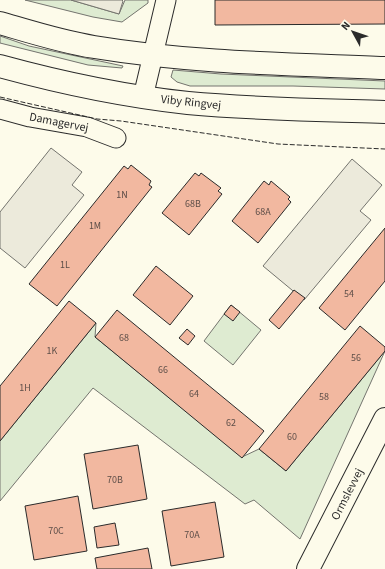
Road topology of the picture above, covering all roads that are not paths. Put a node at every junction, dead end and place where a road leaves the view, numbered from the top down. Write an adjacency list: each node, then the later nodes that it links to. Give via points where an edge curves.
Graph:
1 (166, 0): 3 (street)
2 (0, 24): 3 (main road, via 93,47)
3 (152, 55): 5 (main road, via 239,63); 6 (street)
4 (0, 66): 6 (main road, Viby Ringvej, via 86,88)
5 (385, 68)
6 (143, 97): 8 (main road, Viby Ringvej)
7 (385, 100): 8 (main road)
8 (272, 108): 10 (main road, Viby Ringvej)
9 (0, 109): 11 (street, Damagervej, via 87,127)
10 (385, 112)
11 (116, 138)
12 (385, 419): 13 (main road, Ormslevvej)
13 (308, 569)

